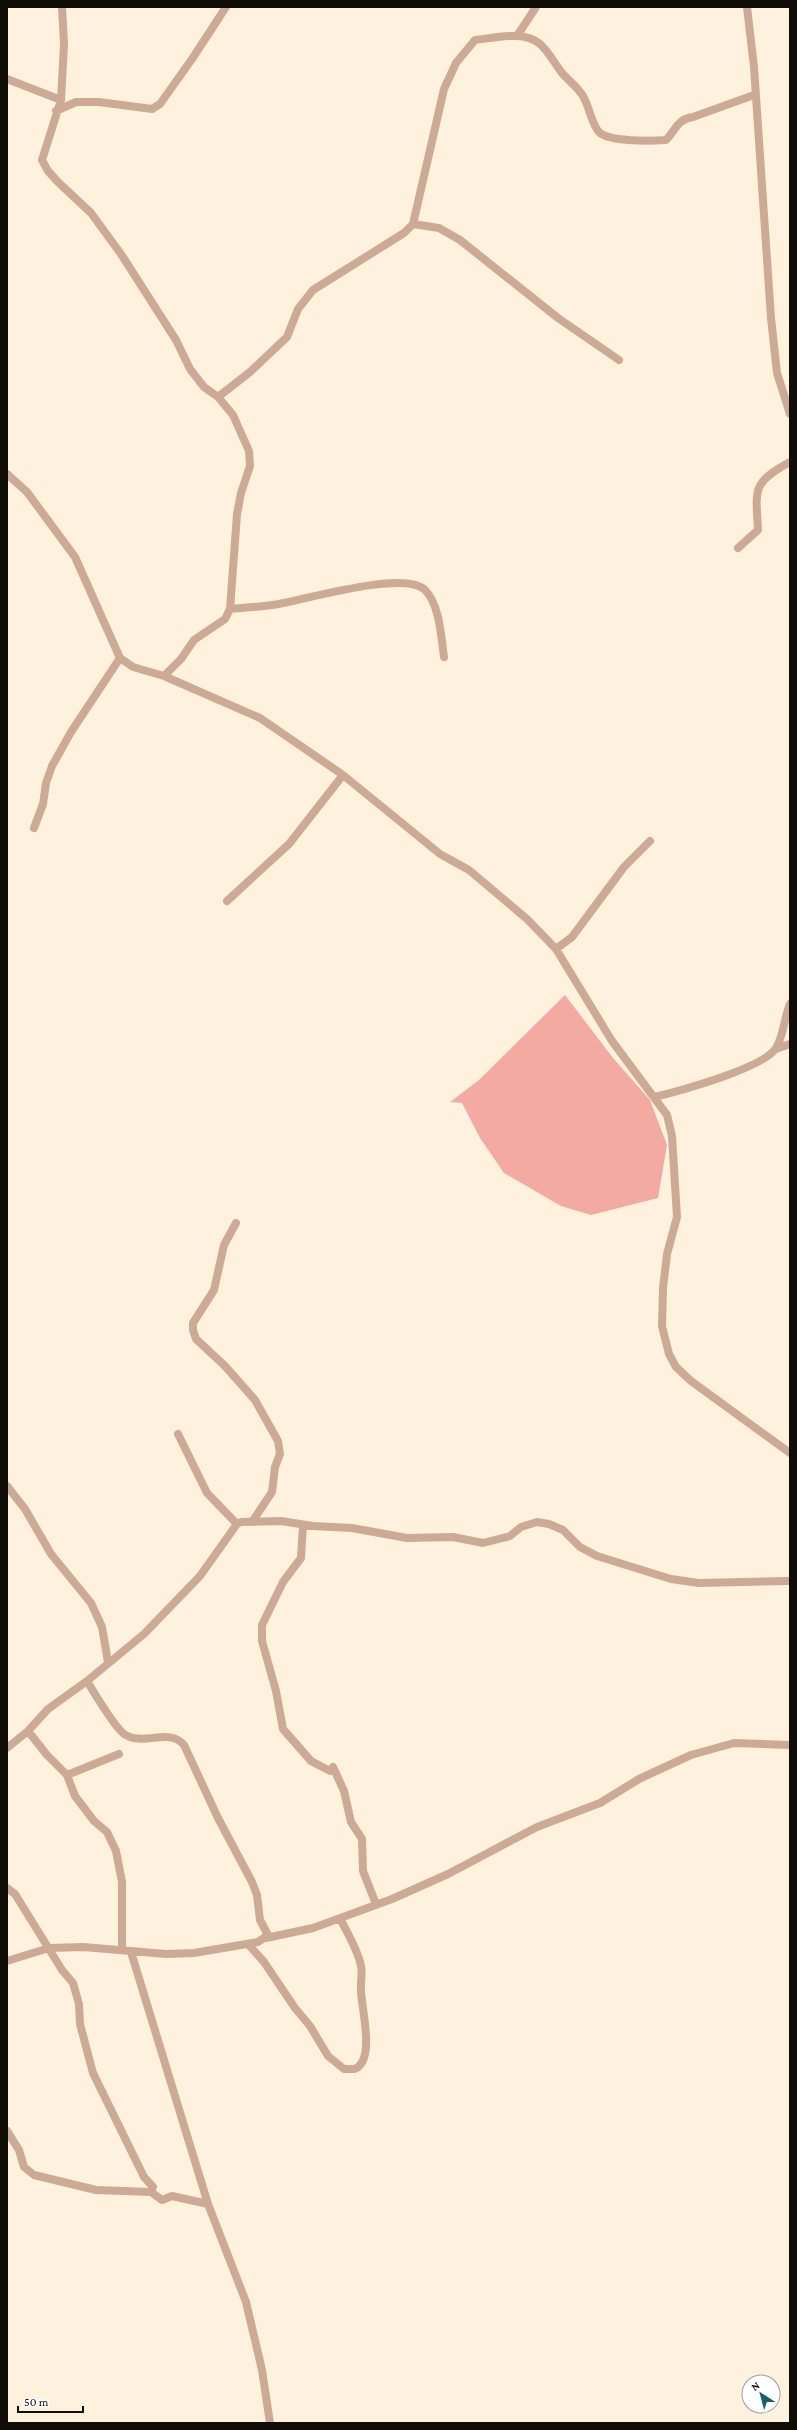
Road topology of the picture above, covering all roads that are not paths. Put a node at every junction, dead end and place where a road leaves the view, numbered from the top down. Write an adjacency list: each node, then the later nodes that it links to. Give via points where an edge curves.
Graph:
1 (62, 7): 8 (street, via 64,44)
2 (226, 7): 9 (street, via 160,104 152,109 99,102 76,102)
3 (536, 7): 5 (street)
4 (747, 7): 7 (street)
5 (517, 36): 7 (street, via 530,38 541,45 570,84 583,96 594,126 601,134 613,138 666,140 684,118); 10 (street, via 475,40 456,63 444,89)
6 (7, 79): 8 (street)
7 (754, 95): 13 (street, via 777,373)
8 (61, 100): 9 (street)
9 (56, 111): 12 (street, via 42,160 48,171 91,213 160,312 190,369 204,386)
10 (413, 224): 11 (street, via 438,228 460,240 558,318); 12 (street, via 404,233 313,290 298,309 287,337 250,372)
11 (619, 360)
12 (218, 397): 17 (street, via 233,415 249,451 250,466 237,514)
13 (790, 414)
14 (790, 462): 16 (street, via 767,477 756,491 758,530)
15 (7, 474): 19 (street, via 31,496 75,557)
16 (738, 548)
17 (230, 609): 18 (street, via 278,604 374,584 416,584 426,591 434,606); 20 (street, via 225,619 194,640 181,659)
18 (444, 657)
19 (120, 658): 20 (street, via 134,667); 22 (street, via 71,732 52,766 46,783 44,804)
20 (164, 676): 21 (street, via 260,718)
21 (343, 775): 24 (street, via 289,844); 25 (street, via 440,854 469,870 490,887 527,919)
22 (34, 828)
23 (650, 842): 25 (street, via 624,867 572,937)
24 (227, 901)
25 (556, 949): 29 (street, via 612,1041)
26 (790, 1004): 28 (street)
27 (790, 1044): 28 (street)
28 (776, 1049): 29 (street, via 708,1084)
29 (655, 1097): 32 (street, via 667,1115 672,1136 676,1209 663,1288 662,1326 669,1354 676,1367 691,1381)
30 (236, 1223): 34 (street, via 224,1245 214,1290 193,1323 193,1330 196,1339 225,1366 255,1400 278,1441 280,1454 275,1467 272,1492)
31 (178, 1434): 35 (street, via 207,1493)
32 (790, 1453)
33 (7, 1486): 38 (street, via 25,1509 43,1542 91,1603 102,1627)
34 (252, 1522): 35 (street); 36 (street, via 281,1521)
35 (237, 1524): 38 (street, via 200,1576 144,1634)
36 (303, 1525): 37 (street, via 352,1528 407,1538 453,1537 483,1543 510,1536 521,1526 537,1522 563,1530 580,1548 597,1556 671,1579 699,1583); 46 (street, via 301,1558 283,1582 262,1625 262,1641 284,1729 311,1761 330,1771 333,1767 340,1781 351,1822 362,1839 363,1870)
37 (790, 1581)
38 (108, 1662): 39 (street)
39 (87, 1681): 40 (street, via 48,1709); 48 (street, via 123,1733 140,1739 172,1736 184,1745 204,1791 257,1895 260,1920 268,1935)
40 (28, 1731): 42 (street); 44 (street)
41 (790, 1745): 46 (street, via 734,1743 691,1755 639,1779 600,1803 537,1827 448,1874)
42 (7, 1748)
43 (119, 1754): 44 (street)
44 (67, 1775): 51 (street, via 75,1796 94,1821 107,1832 116,1851 122,1882)
45 (7, 1888): 50 (street, via 15,1894)
46 (376, 1904): 47 (street)
47 (340, 1918): 48 (street, via 298,1932); 49 (street, via 362,1970 361,1995 367,2034 361,2063 355,2069 344,2069 328,2056 310,2026)
48 (266, 1938): 49 (street)
49 (248, 1944): 52 (street, via 194,1953)
50 (49, 1948): 51 (street); 53 (street); 55 (street, via 73,1983 79,2004 80,2024 93,2073 144,2177 153,2187)
51 (122, 1950): 52 (street)
52 (131, 1952): 56 (street)
53 (7, 1961)
54 (7, 2131): 55 (street, via 19,2150 24,2167 34,2176 96,2190)
55 (151, 2192): 56 (street, via 162,2200 172,2196)
56 (208, 2204): 57 (street, via 246,2302 262,2370)
57 (270, 2423)

